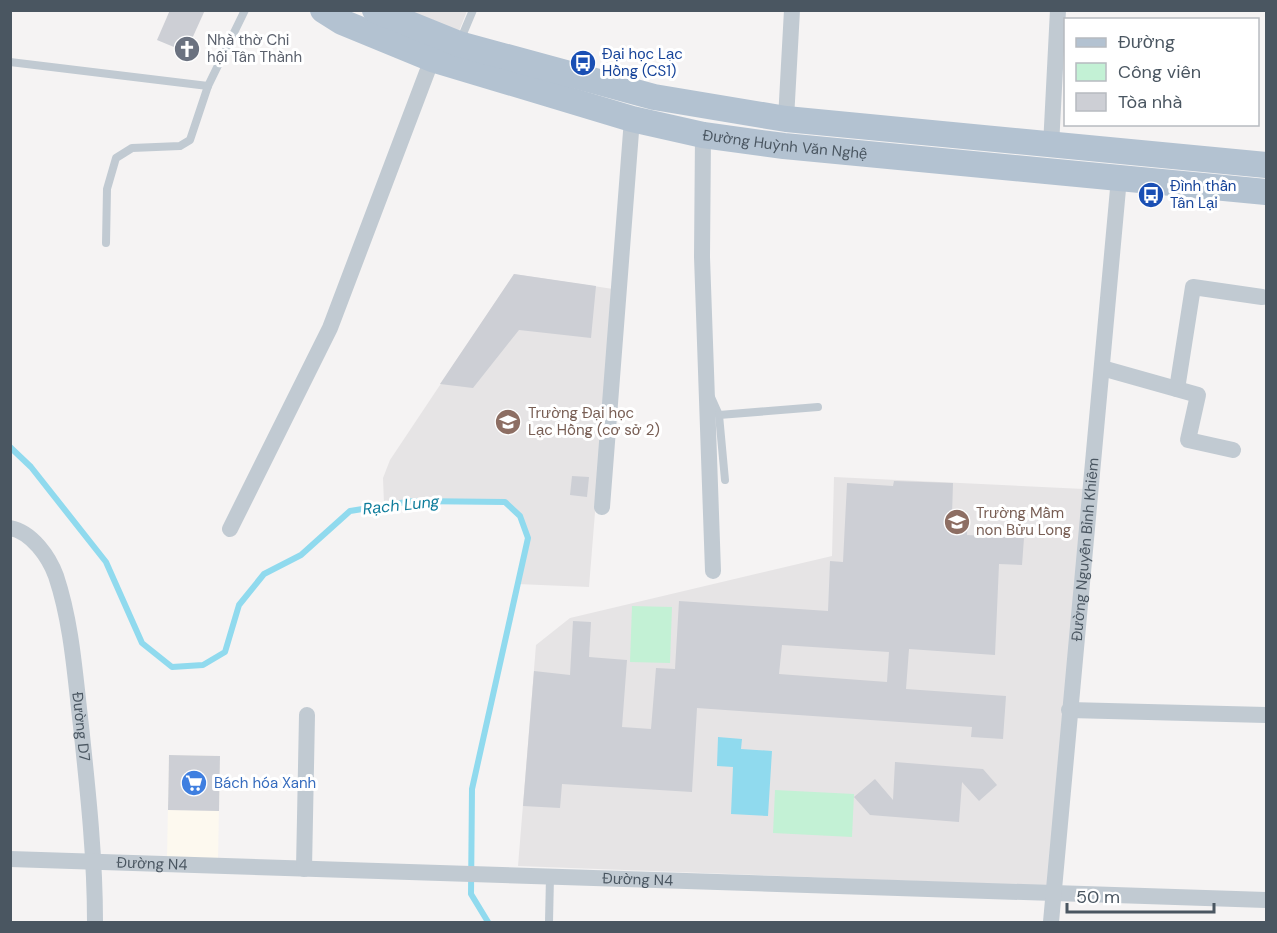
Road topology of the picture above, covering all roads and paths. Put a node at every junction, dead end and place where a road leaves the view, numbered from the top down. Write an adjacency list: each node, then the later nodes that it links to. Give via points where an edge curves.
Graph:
1 (245, 10): 10 (lane)
2 (375, 10): 7 (main road, Đường Huỳnh Văn Nghệ)
3 (472, 10): 7 (lane)
4 (792, 10): 12 (street)
5 (1058, 10): 14 (street)
6 (338, 14): 8 (main road, Đường Huỳnh Văn Nghệ)
7 (459, 44): 12 (main road, Đường Huỳnh Văn Nghệ, via 654,97)
8 (432, 59): 11 (main road, Đường Huỳnh Văn Nghệ); 30 (street, via 330,328)
9 (10, 62): 10 (lane)
10 (208, 86): 19 (lane, via 190,140 180,146 132,148 116,158 107,189)
11 (632, 119): 13 (main road, Đường Huỳnh Văn Nghệ); 28 (street)
12 (786, 119): 14 (main road, Đường Huỳnh Văn Nghệ)
13 (702, 135): 17 (main road, Đường Huỳnh Văn Nghệ, via 784,147); 22 (street)
14 (1051, 146): 15 (main road, Đường Huỳnh Văn Nghệ)
15 (1122, 151): 16 (main road, Đường Huỳnh Văn Nghệ); 17 (main road)
16 (1266, 165)
17 (1119, 178): 18 (main road, Đường Huỳnh Văn Nghệ); 21 (street, Đường Nguyễn Bỉnh Khiêm)
18 (1266, 192)
19 (106, 243)
20 (1262, 297): 23 (street, via 1192,287)
21 (1102, 368): 23 (street); 32 (street, Đường Nguyễn Bỉnh Khiêm)
22 (706, 386): 25 (lane); 31 (street)
23 (1177, 389): 26 (street, via 1198,395 1188,440)
24 (818, 407): 25 (lane)
25 (719, 415): 27 (lane)
26 (1233, 450)
27 (725, 480)
28 (602, 507)
29 (10, 528): 36 (street, Đường D7, via 32,539 56,575 73,652)
30 (230, 529)
31 (713, 571)
32 (1069, 710): 34 (street); 39 (street, Đường Nguyễn Bỉnh Khiêm)
33 (307, 715): 37 (street)
34 (1266, 715)
35 (10, 860): 36 (street, Đường N4)
36 (95, 862): 37 (street, Đường N4); 41 (street, Đường D7)
37 (304, 869): 38 (street, Đường N4)
38 (550, 877): 39 (street, Đường N4); 42 (lane)
39 (1054, 893): 40 (street, Đường N4); 43 (street, Đường Nguyễn Bỉnh Khiêm)
40 (1266, 900)
41 (95, 922)
42 (549, 922)
43 (1051, 922)

